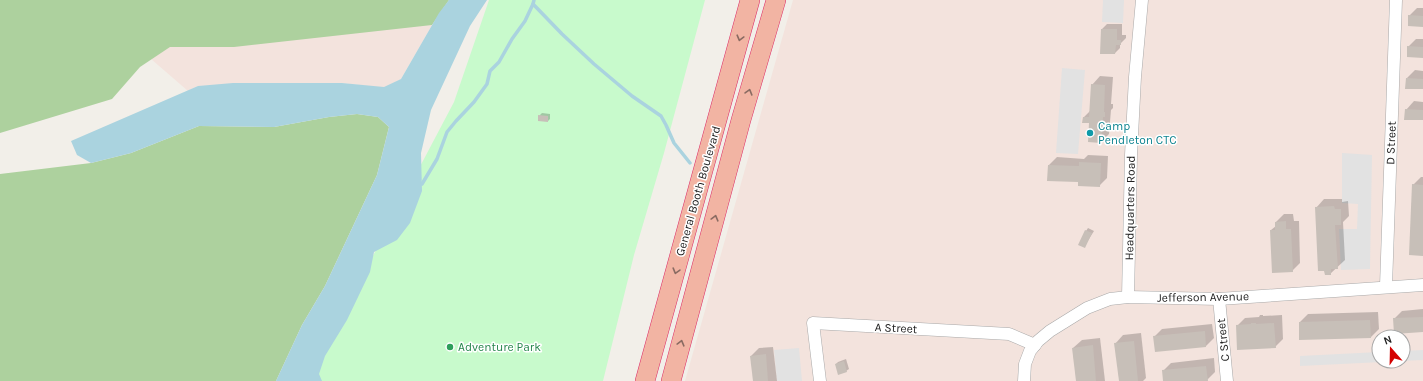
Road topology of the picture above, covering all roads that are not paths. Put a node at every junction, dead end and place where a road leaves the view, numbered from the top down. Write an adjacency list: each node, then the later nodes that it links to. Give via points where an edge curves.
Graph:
1 (750, 0): 10 (highway, General Booth Boulevard, one-way to 10)
2 (776, 0): 11 (highway, General Booth Boulevard, one-way to 2)
3 (1142, 0): 7 (street, Headquarters Road, via 1131,155)
4 (1396, 0): 6 (street, D Street)
5 (1423, 284): 6 (street, Jefferson Avenue)
6 (1386, 286): 8 (street, Jefferson Avenue)
7 (1128, 297): 8 (street, Jefferson Avenue); 9 (street, Jefferson Avenue, via 1110,299 1087,308 1050,331)
8 (1219, 299): 14 (street, C Street)
9 (1034, 345): 12 (street, A Street, via 1009,334 813,323); 13 (street, Jefferson Avenue, via 1025,364)
10 (645, 381)
11 (671, 381)
12 (820, 381)
13 (1024, 381)
14 (1227, 381)

